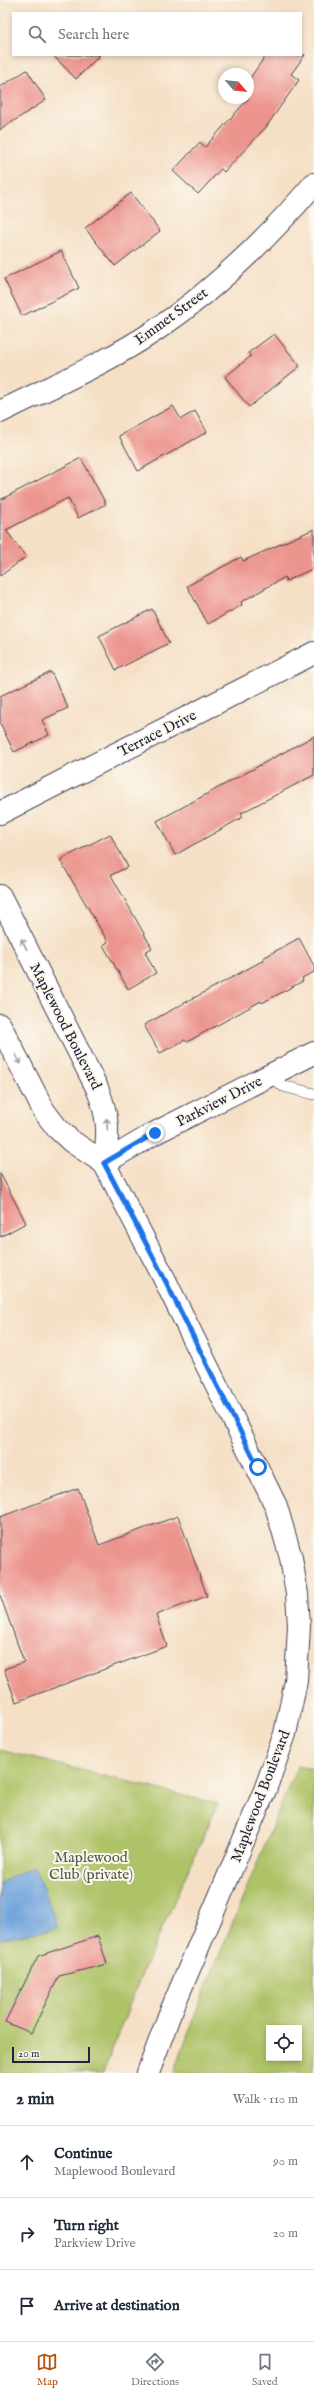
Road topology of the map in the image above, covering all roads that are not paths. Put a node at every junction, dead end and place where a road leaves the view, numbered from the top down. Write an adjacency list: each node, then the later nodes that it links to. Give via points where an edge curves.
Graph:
1 (314, 184): 2 (street, Emmet Street, via 281,222 230,273 161,326 98,363)
2 (0, 412)
3 (314, 653): 4 (street, Terrace Drive)
4 (0, 813)
5 (0, 896): 10 (street, Maplewood Boulevard, one-way to 5, via 108,1139 106,1109)
6 (0, 1025): 10 (street, Maplewood Boulevard, one-way to 10, via 48,1117 71,1141)
7 (314, 1053): 8 (street, Parkview Drive)
8 (269, 1075): 9 (lane, via 283,1086); 10 (street, Parkview Drive, via 155,1133)
9 (314, 1094)
10 (104, 1163): 11 (street, Maplewood Boulevard, via 161,1272 276,1506 291,1558 299,1626 294,1694 278,1759 169,2016)
11 (148, 2073)

